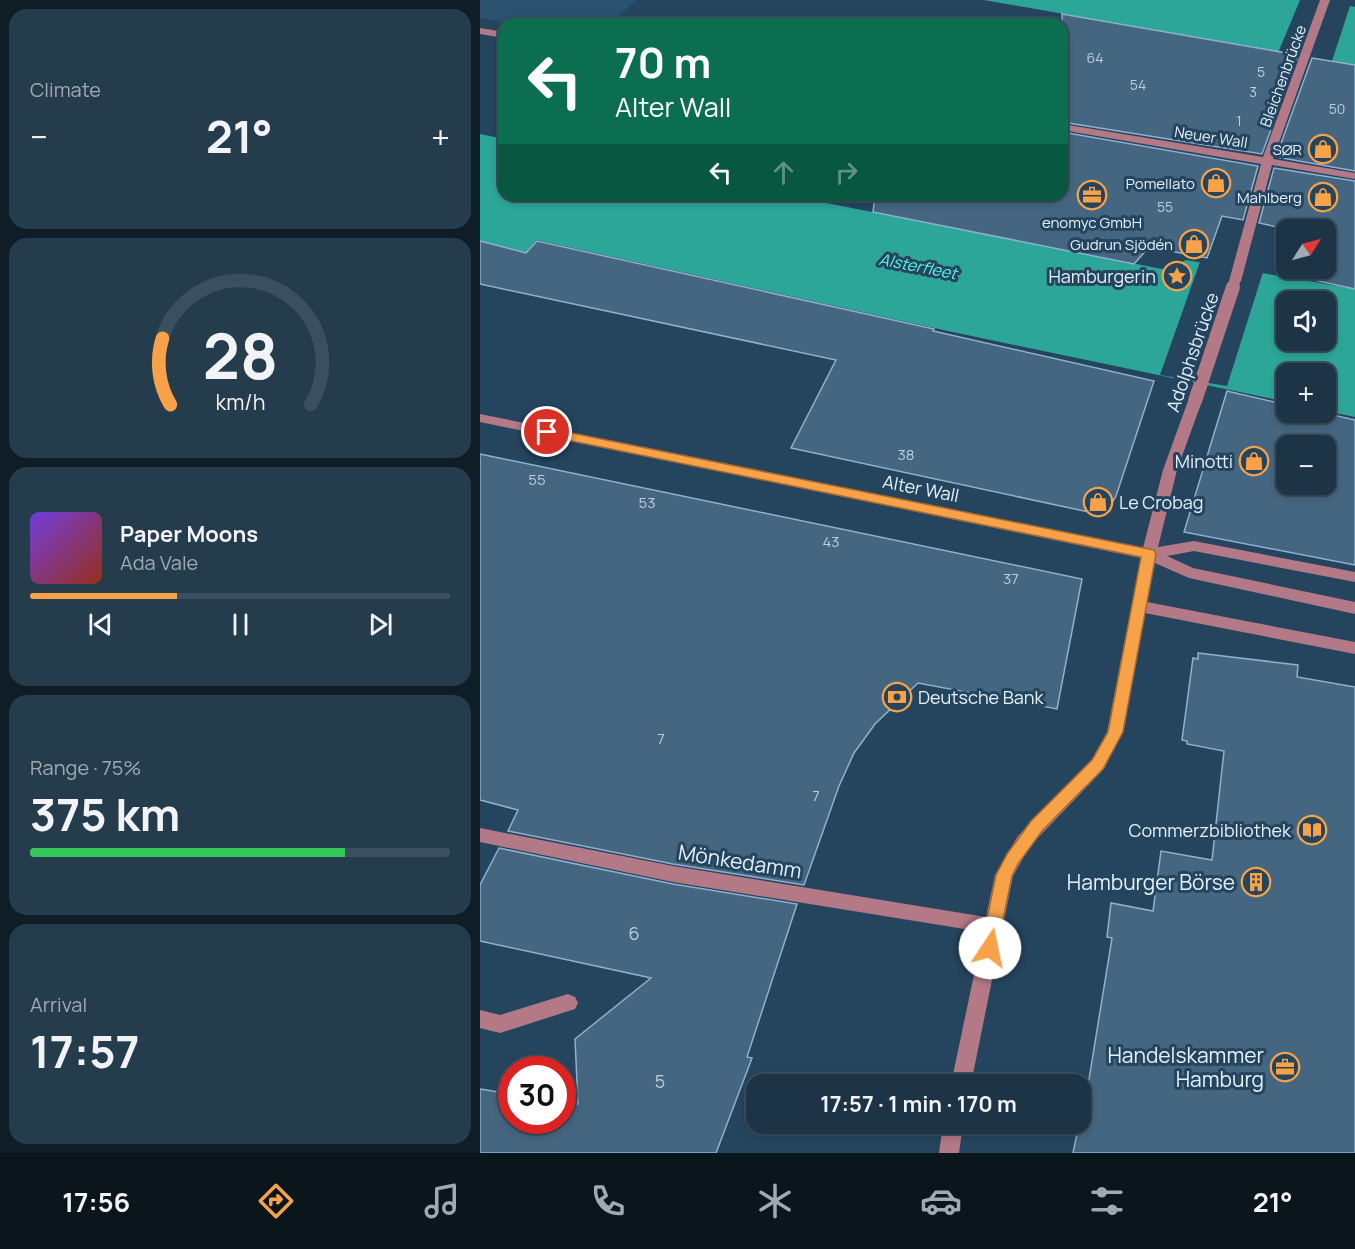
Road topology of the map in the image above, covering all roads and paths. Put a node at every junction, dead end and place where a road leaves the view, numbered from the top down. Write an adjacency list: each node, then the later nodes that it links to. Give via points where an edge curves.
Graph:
1 (1326, 0): 5 (street, Bleichenbrücke)
2 (480, 31): 3 (street)
3 (498, 34)
4 (1068, 128): 5 (street, Neuer Wall)
5 (1267, 162): 6 (street, Neuer Wall); 8 (street, Adolphsbrücke, bridge, via 1235,281 1170,470)
6 (1355, 176)
7 (480, 418): 8 (street, Alter Wall)
8 (1149, 554): 9 (street, Alter Wall, via 1194,546); 10 (street, Adolphsbrücke); 11 (street, via 1189,573)
9 (1355, 577)
10 (1139, 606): 12 (street); 14 (street, Adolphsbrücke, via 1115,732 1108,748 1090,773 1024,840 1004,875)
11 (1355, 609)
12 (1355, 648)
13 (480, 835): 14 (street, Mönkedamm, via 673,874)
14 (994, 926): 17 (street, Adolphsbrücke)
15 (568, 1003): 16 (street, via 500,1024)
16 (480, 1019)
17 (963, 1074)
18 (952, 1134): 19 (street)
19 (949, 1153)

